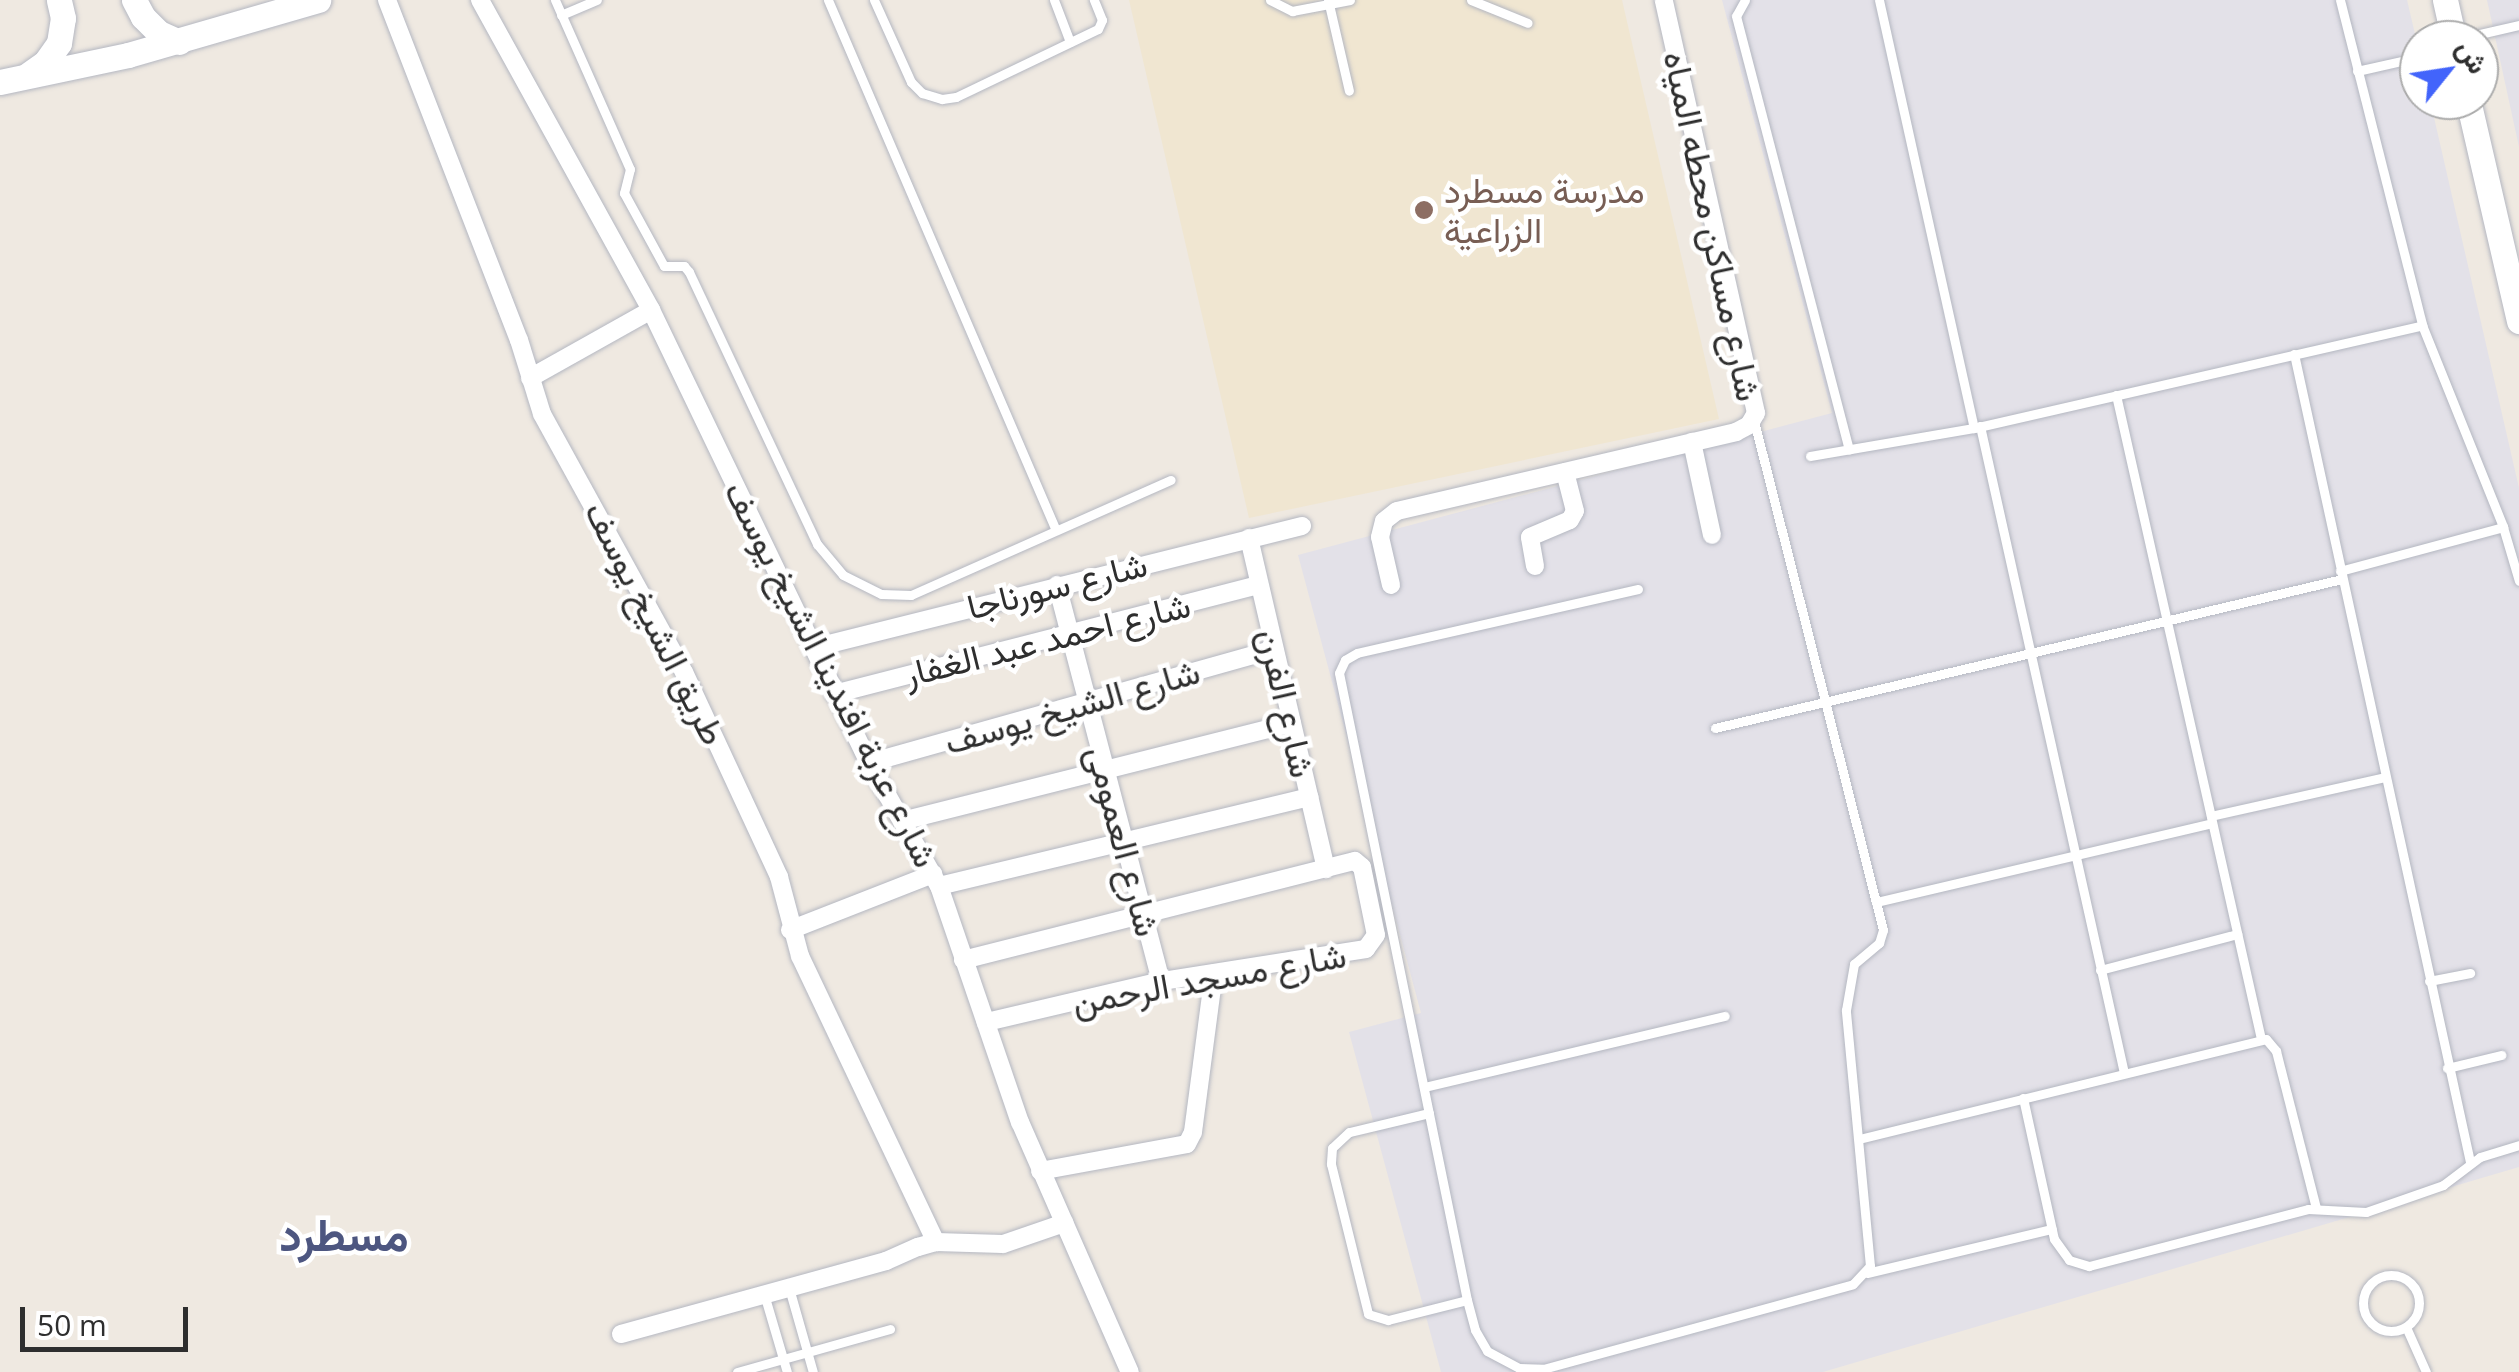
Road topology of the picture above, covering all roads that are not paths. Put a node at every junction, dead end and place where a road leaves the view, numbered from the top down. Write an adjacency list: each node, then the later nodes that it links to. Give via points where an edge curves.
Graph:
1 (59, 0): 26 (main road, via 58,43 45,63)
2 (134, 0): 22 (main road, via 159,33)
3 (318, 0): 22 (main road)
4 (387, 0): 34 (street, طريق الشيخ يوسف)
5 (480, 0): 30 (street, شارع عزبة افندينا الشيخ يوسف)
6 (554, 0): 20 (lane)
7 (597, 0): 20 (lane)
8 (828, 0): 45 (lane)
9 (874, 0): 23 (lane, via 911,82 935,98 956,97)
10 (1054, 0): 23 (lane)
11 (1094, 0): 23 (lane, via 1101,25)
12 (1270, 0): 19 (lane, via 1283,10)
13 (1350, 0): 19 (lane)
14 (1471, 0): 21 (lane)
15 (1664, 0): 36 (street, شارع مساكن محطه المياه, via 1756,398)
16 (1745, 0): 39 (lane, via 1736,16)
17 (1879, 0): 37 (lane)
18 (2340, 0): 25 (lane)
19 (1328, 2): 27 (lane)
20 (561, 14): 45 (lane, via 630,169 624,193 664,266 689,272 828,561 872,591 911,595)
21 (1528, 23)
22 (179, 42): 26 (main road)
23 (1070, 42)
24 (2399, 61): 25 (lane)
25 (2358, 70): 32 (lane)
26 (12, 79)
27 (1349, 91)
28 (2473, 120): 29 (main road)
29 (2513, 270): 31 (main road)
30 (651, 310): 34 (street); 57 (street, شارع عزبة افندينا الشيخ يوسف)
31 (2519, 321)
32 (2422, 325): 33 (lane); 44 (lane)
33 (2294, 354): 35 (lane); 49 (lane)
34 (530, 378): 77 (street, طريق الشيخ يوسف, via 542,414 684,672 779,877)
35 (2116, 395): 37 (lane); 55 (lane)
36 (1753, 418): 38 (street, شارع مساكن محطه المياه, via 1736,432); 62 (lane)
37 (1977, 427): 39 (lane); 59 (lane)
38 (1692, 442): 41 (street, شارع مساكن محطه المياه); 46 (street)
39 (1849, 449): 40 (lane)
40 (1810, 456)
41 (1565, 472): 48 (street, via 1573,516 1530,537); 53 (street, شارع مساكن محطه المياه, via 1389,515 1380,537)
42 (1171, 480): 45 (lane)
43 (1302, 526): 47 (street, شارع سورناجا)
44 (2503, 526): 49 (lane); 50 (lane)
45 (1055, 528)
46 (1712, 535)
47 (1249, 538): 51 (street, شارع سورناجا); 52 (street, شارع الفرن)
48 (1534, 566)
49 (2340, 575): 55 (lane); 67 (lane)
50 (2519, 581)
51 (1057, 584): 56 (street, شارع العمومى); 57 (street, شارع سورناجا)
52 (1259, 584): 56 (street, شارع احمد عبد الغفار); 58 (street, شارع الفرن)
53 (1391, 585)
54 (1638, 589): 91 (lane, via 1357,653 1342,666 1339,680)
55 (2167, 620): 59 (lane); 69 (lane)
56 (1070, 634): 60 (street, شارع احمد عبد الغفار); 61 (street, شارع العمومى)
57 (813, 648): 60 (street, شارع عزبة افندينا الشيخ يوسف)
58 (1274, 649): 61 (street, شارع الشيخ يوسف); 63 (street, شارع الفرن)
59 (2030, 653): 62 (lane); 72 (lane)
60 (834, 694): 65 (street, شارع عزبة افندينا الشيخ يوسف)
61 (1088, 702): 65 (street, شارع الشيخ يوسف); 66 (street, شارع العمومى)
62 (1826, 702): 64 (lane); 75 (lane)
63 (1292, 723): 66 (street); 68 (street, شارع الفرن)
64 (1715, 728)
65 (869, 763): 70 (street, شارع عزبة افندينا الشيخ يوسف)
66 (1105, 770): 70 (street); 71 (street, شارع العمومى)
67 (2385, 777): 69 (lane); 84 (lane)
68 (1309, 796): 71 (street); 73 (street, شارع الفرن)
69 (2212, 819): 72 (lane); 78 (lane)
70 (902, 821): 74 (street, شارع عزبة افندينا الشيخ يوسف)
71 (1124, 842): 74 (street); 76 (street, شارع العمومى)
72 (2074, 856): 75 (lane); 80 (lane)
73 (1326, 869): 76 (street); 81 (street, شارع مسجد الرحمن, via 1360,862 1376,936 1372,947)
74 (936, 880): 77 (street); 79 (street, شارع عزبة افندينا الشيخ يوسف)
75 (1876, 902): 94 (lane, via 1882,937 1854,964 1847,992)
76 (1143, 915): 79 (street); 83 (street, شارع العمومى)
77 (790, 930): 101 (street, طريق الشيخ يوسف)
78 (2238, 934): 80 (lane); 87 (lane)
79 (963, 960): 86 (street, شارع عزبة افندينا الشيخ يوسف)
80 (2100, 970): 90 (lane)
81 (1214, 973): 83 (street, شارع مسجد الرحمن); 97 (street, via 1187,1144)
82 (2470, 973): 84 (lane)
83 (1161, 981): 86 (street, شارع مسجد الرحمن)
84 (2429, 982): 89 (lane)
85 (1725, 1016): 91 (lane)
86 (986, 1022): 97 (street, شارع عزبة افندينا الشيخ يوسف)
87 (2261, 1039): 90 (lane); 98 (lane, via 2276,1050)
88 (2501, 1056): 89 (lane)
89 (2448, 1068): 96 (lane)
90 (2124, 1073): 92 (lane)
91 (1424, 1087): 93 (lane)
92 (2023, 1098): 94 (lane); 100 (lane)
93 (1430, 1113): 105 (lane); 105 (lane, via 1350,1132 1332,1148 1331,1164 1368,1314 1388,1320)
94 (1859, 1138): 102 (lane, via 1872,1257)
95 (2519, 1145): 96 (lane)
96 (2470, 1162): 98 (lane, via 2443,1185 2366,1212)
97 (1040, 1171): 99 (street, شارع عزبة افندينا الشيخ يوسف)
98 (2316, 1208): 100 (lane, via 2089,1266 2062,1254)
99 (1064, 1223): 101 (street, via 1003,1244); 114 (street, شارع عزبة افندينا الشيخ يوسف)
100 (2052, 1229): 102 (lane)
101 (936, 1242): 103 (street)
102 (1867, 1273): 105 (lane, via 1853,1284 1530,1370 1487,1350)
103 (788, 1288): 104 (street); 109 (lane)
104 (764, 1294): 108 (street); 110 (lane)
105 (1466, 1300)
106 (2406, 1327): 106 (lane, via 2419,1303 2412,1285 2396,1276 2377,1279 2365,1294 2370,1322 2387,1331); 115 (lane)
107 (890, 1329): 109 (lane)
108 (621, 1334)
109 (807, 1352): 110 (lane); 113 (lane)
110 (783, 1359): 111 (lane); 112 (lane)
111 (737, 1372)
112 (787, 1372)
113 (813, 1372)
114 (1130, 1372)
115 (2426, 1372)

